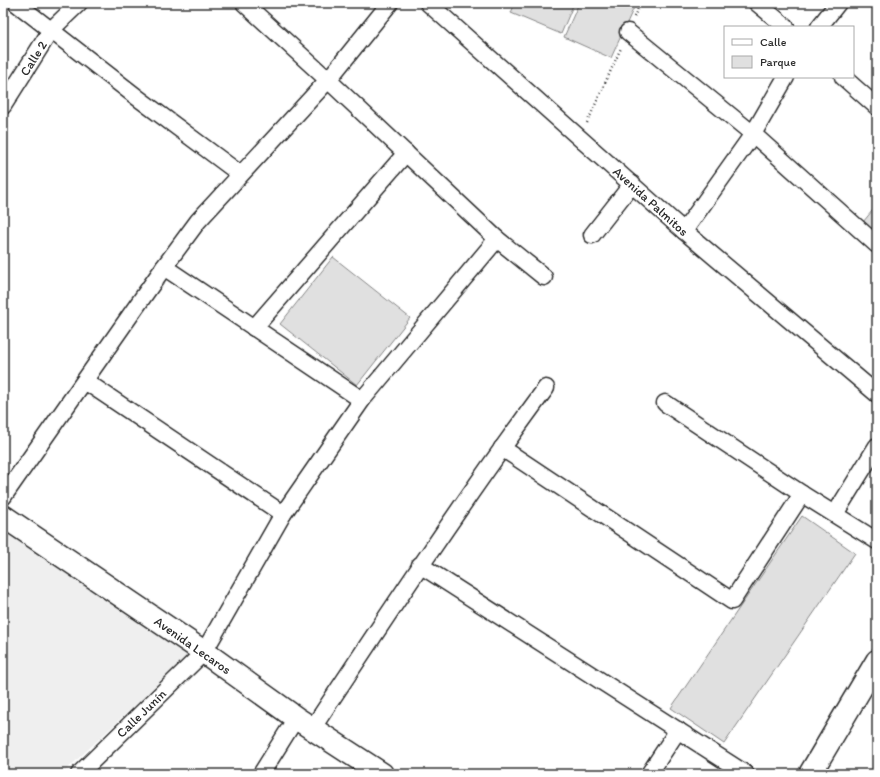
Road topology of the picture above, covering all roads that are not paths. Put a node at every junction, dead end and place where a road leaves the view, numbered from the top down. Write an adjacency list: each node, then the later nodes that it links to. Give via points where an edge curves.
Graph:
1 (16, 3): 10 (street)
2 (79, 3): 10 (street, Calle 2)
3 (244, 3): 14 (street)
4 (390, 3): 14 (street)
5 (428, 3): 20 (street, Avenida Palmitos)
6 (758, 3): 8 (street)
7 (838, 3): 9 (street)
8 (785, 26)
9 (820, 26)
10 (51, 30): 15 (street, Calle 2); 19 (street)
11 (628, 32): 17 (street)
12 (785, 78): 17 (street)
13 (844, 78): 16 (street)
14 (328, 80): 18 (street); 19 (street)
15 (3, 106)
16 (877, 107)
17 (752, 134): 21 (street); 24 (street)
18 (406, 153): 23 (street); 27 (street)
19 (240, 174): 25 (street, via 198,221)
20 (632, 184): 21 (street, Avenida Palmitos); 22 (street)
21 (684, 230): 30 (street, Avenida Palmitos)
22 (592, 236)
23 (497, 239): 26 (street); 31 (street, Calle Junín)
24 (877, 245)
25 (164, 267): 27 (street); 28 (street)
26 (544, 277)
27 (254, 328): 31 (street)
28 (85, 381): 36 (street); 37 (street)
29 (546, 388): 34 (street)
30 (877, 394)
31 (362, 400): 37 (street, Calle Junín)
32 (665, 403): 35 (street)
33 (877, 446): 38 (street)
34 (502, 448): 35 (street, via 732,601); 41 (street)
35 (802, 494): 38 (street)
36 (3, 497)
37 (283, 514): 42 (street, Calle Junín)
38 (835, 514): 40 (street)
39 (3, 516): 42 (street, Avenida Lecaros)
40 (877, 541)
41 (420, 565): 44 (street); 45 (street)
42 (204, 652): 44 (street, Avenida Lecaros); 46 (street, Calle Junín)
43 (877, 661): 51 (street)
44 (304, 723): 47 (street); 48 (street, Avenida Lecaros)
45 (678, 730): 49 (street); 50 (street)
46 (78, 774)
47 (261, 774)
48 (382, 774)
49 (649, 774)
50 (746, 774)
51 (810, 774)

